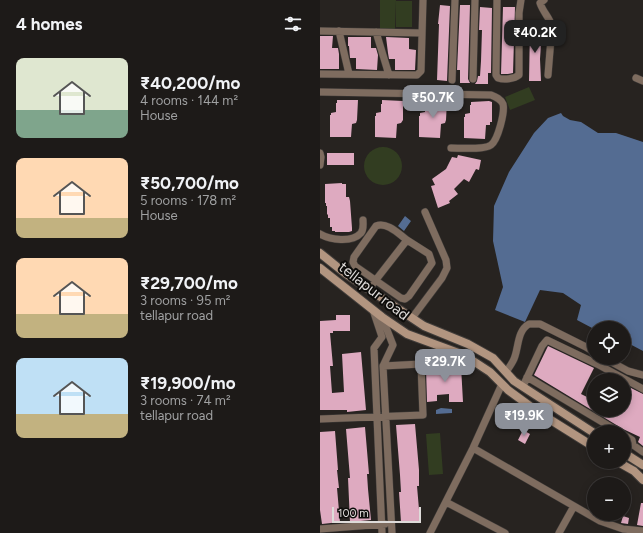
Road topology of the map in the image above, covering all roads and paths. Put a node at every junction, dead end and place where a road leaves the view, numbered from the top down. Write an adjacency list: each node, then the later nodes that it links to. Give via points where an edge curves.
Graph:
1 (423, 0): 10 (street)
2 (455, 0): 16 (street)
3 (475, 0): 15 (street)
4 (497, 0): 5 (street, via 496,75 500,79 519,75)
5 (521, 0)
6 (544, 0): 14 (street, via 540,3 552,26)
7 (320, 31): 8 (street)
8 (339, 31): 9 (street); 12 (street)
9 (376, 32): 10 (street); 13 (street)
10 (422, 33): 13 (street, via 420,74)
11 (320, 74): 12 (street)
12 (349, 74): 13 (street)
13 (389, 75)
14 (548, 75)
15 (473, 79)
16 (452, 80)
17 (320, 92): 18 (street, via 497,97 503,105 503,114 495,141 490,146 482,148)
18 (451, 148)
19 (320, 153): 20 (street)
20 (320, 165)
21 (425, 212): 31 (street, via 447,268)
22 (363, 220): 23 (street, via 360,234 348,239)
23 (320, 234)
24 (407, 240): 27 (street); 27 (street, via 385,225 376,226 353,262); 27 (street, via 429,254 432,263 409,296 401,298)
25 (320, 253): 28 (street)
26 (320, 268): 29 (street, tellapur road)
27 (375, 281): 28 (street)
28 (369, 289): 31 (street)
29 (373, 310): 30 (street, tellapur road); 44 (street, via 382,337 374,348)
30 (382, 318): 34 (street, via 393,345); 38 (street, tellapur road, via 407,334 464,355 490,372)
31 (412, 318): 35 (street, via 493,358)
32 (587, 348): 35 (street, via 540,324 529,324 524,329 513,361)
33 (617, 365): 36 (street)
34 (383, 366): 42 (street); 42 (street, via 421,364 423,415)
35 (506, 372): 39 (street)
36 (643, 375)
37 (527, 377): 39 (street); 40 (street, via 545,340 549,340); 46 (street)
38 (502, 384): 43 (street, tellapur road); 52 (street)
39 (523, 386): 41 (street)
40 (643, 389)
41 (552, 405): 43 (street); 49 (street)
42 (385, 416): 44 (street); 61 (street)
43 (544, 416): 51 (street, tellapur road)
44 (377, 417): 45 (street); 60 (street)
45 (320, 419)
46 (599, 420): 47 (street); 48 (street)
47 (596, 425)
48 (608, 425)
49 (587, 428)
50 (631, 439): 53 (street, via 633,445)
51 (587, 443)
52 (473, 448): 58 (street); 59 (street)
53 (643, 452)
54 (631, 457): 55 (street)
55 (643, 465)
56 (630, 469): 57 (street)
57 (643, 480)
58 (446, 502): 63 (street); 67 (street)
59 (574, 506): 64 (street, via 623,529); 69 (street)
60 (382, 524): 61 (street); 62 (street); 65 (street)
61 (392, 524): 66 (street)
62 (320, 529)
63 (495, 531): 68 (street)
64 (643, 532)
65 (382, 533)
66 (392, 533)
67 (430, 533)
68 (505, 533)
69 (559, 533)

